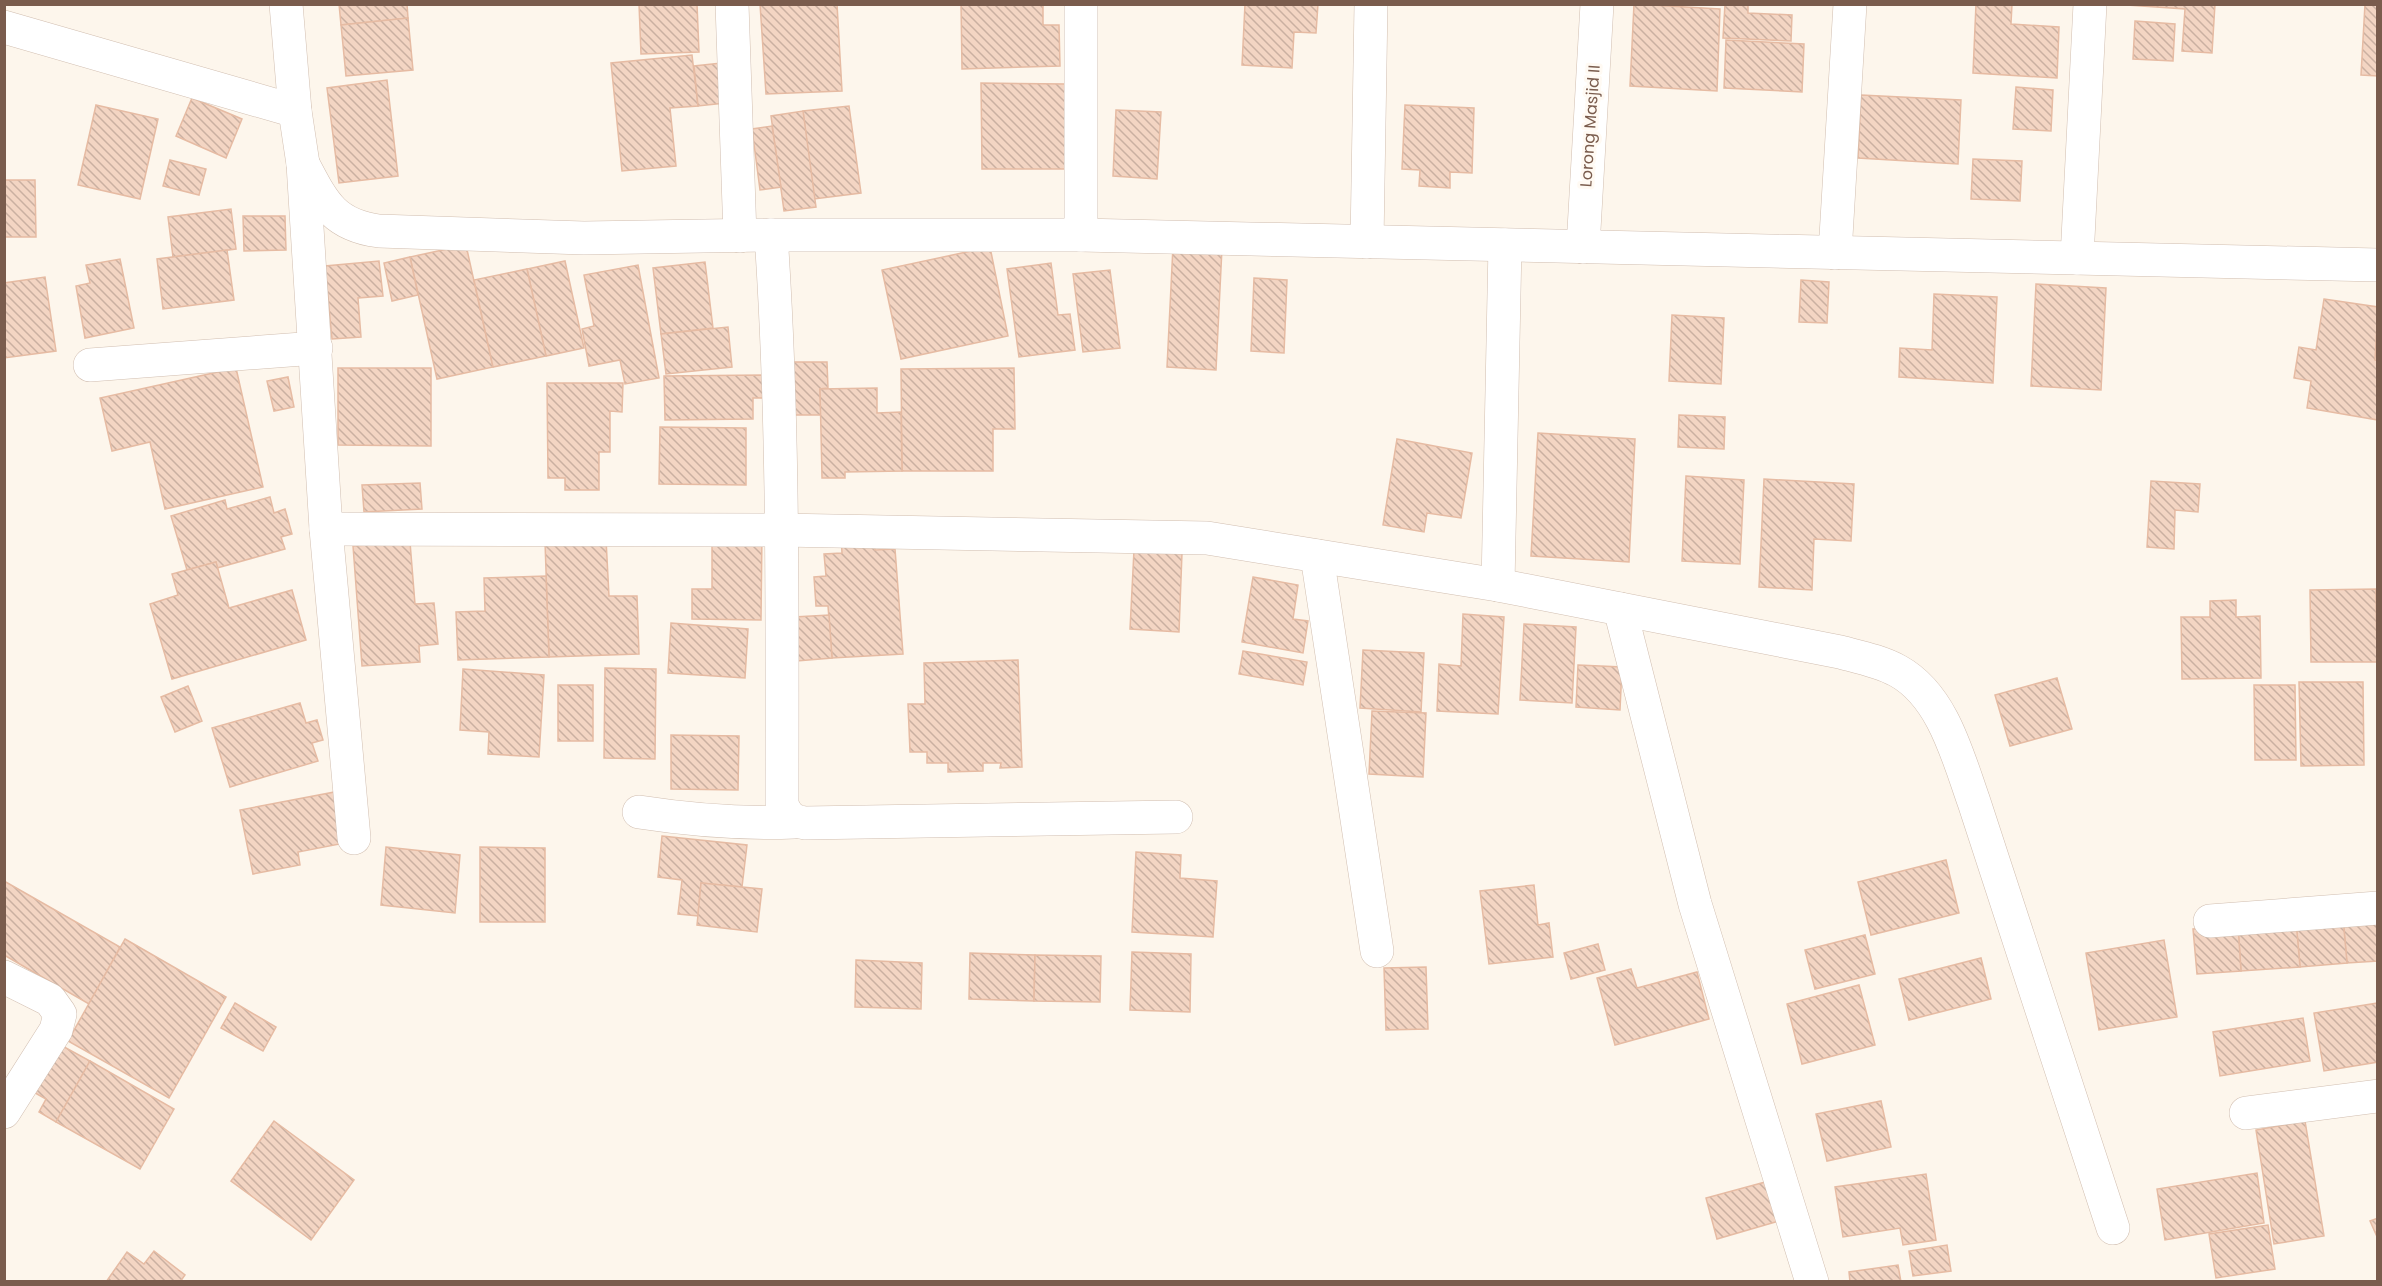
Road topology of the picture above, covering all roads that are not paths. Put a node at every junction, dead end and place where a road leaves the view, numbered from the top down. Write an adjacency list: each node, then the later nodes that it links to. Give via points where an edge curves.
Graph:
1 (286, 4): 9 (street)
2 (732, 4): 11 (street)
3 (1081, 4): 12 (street)
4 (1371, 4): 13 (street)
5 (1598, 4): 15 (street, Lorong Masjid II)
6 (1850, 4): 16 (street)
7 (2090, 4): 17 (street)
8 (4, 27): 9 (street)
9 (295, 111): 10 (street)
10 (303, 164): 11 (street, via 323,202 336,216 362,229 584,237); 19 (street)
11 (756, 235): 12 (street); 22 (street, via 776,307)
12 (1081, 235): 13 (street)
13 (1367, 242): 14 (street)
14 (1505, 245): 15 (street); 24 (street)
15 (1582, 247): 16 (street)
16 (1835, 253): 17 (street)
17 (2077, 258): 18 (street)
18 (2378, 265)
19 (316, 348): 20 (street); 21 (street)
20 (90, 365)
21 (326, 529): 22 (street); 29 (street)
22 (781, 530): 23 (street, via 1187,537); 28 (street, via 782,804)
23 (1317, 556): 24 (street); 32 (street)
24 (1498, 585): 25 (street)
25 (1620, 609): 37 (street, via 1840,651 1898,671 1934,707 1974,802); 38 (street, via 1692,894)
26 (639, 812): 28 (street, via 699,820)
27 (1176, 818): 28 (street)
28 (794, 822)
29 (354, 838)
30 (2378, 908): 31 (street)
31 (2210, 921)
32 (1377, 951)
33 (4, 977): 35 (street, via 50,1000 60,1014 56,1030)
34 (2378, 1096): 36 (street)
35 (4, 1112)
36 (2246, 1113)
37 (2113, 1228)
38 (1812, 1281)

